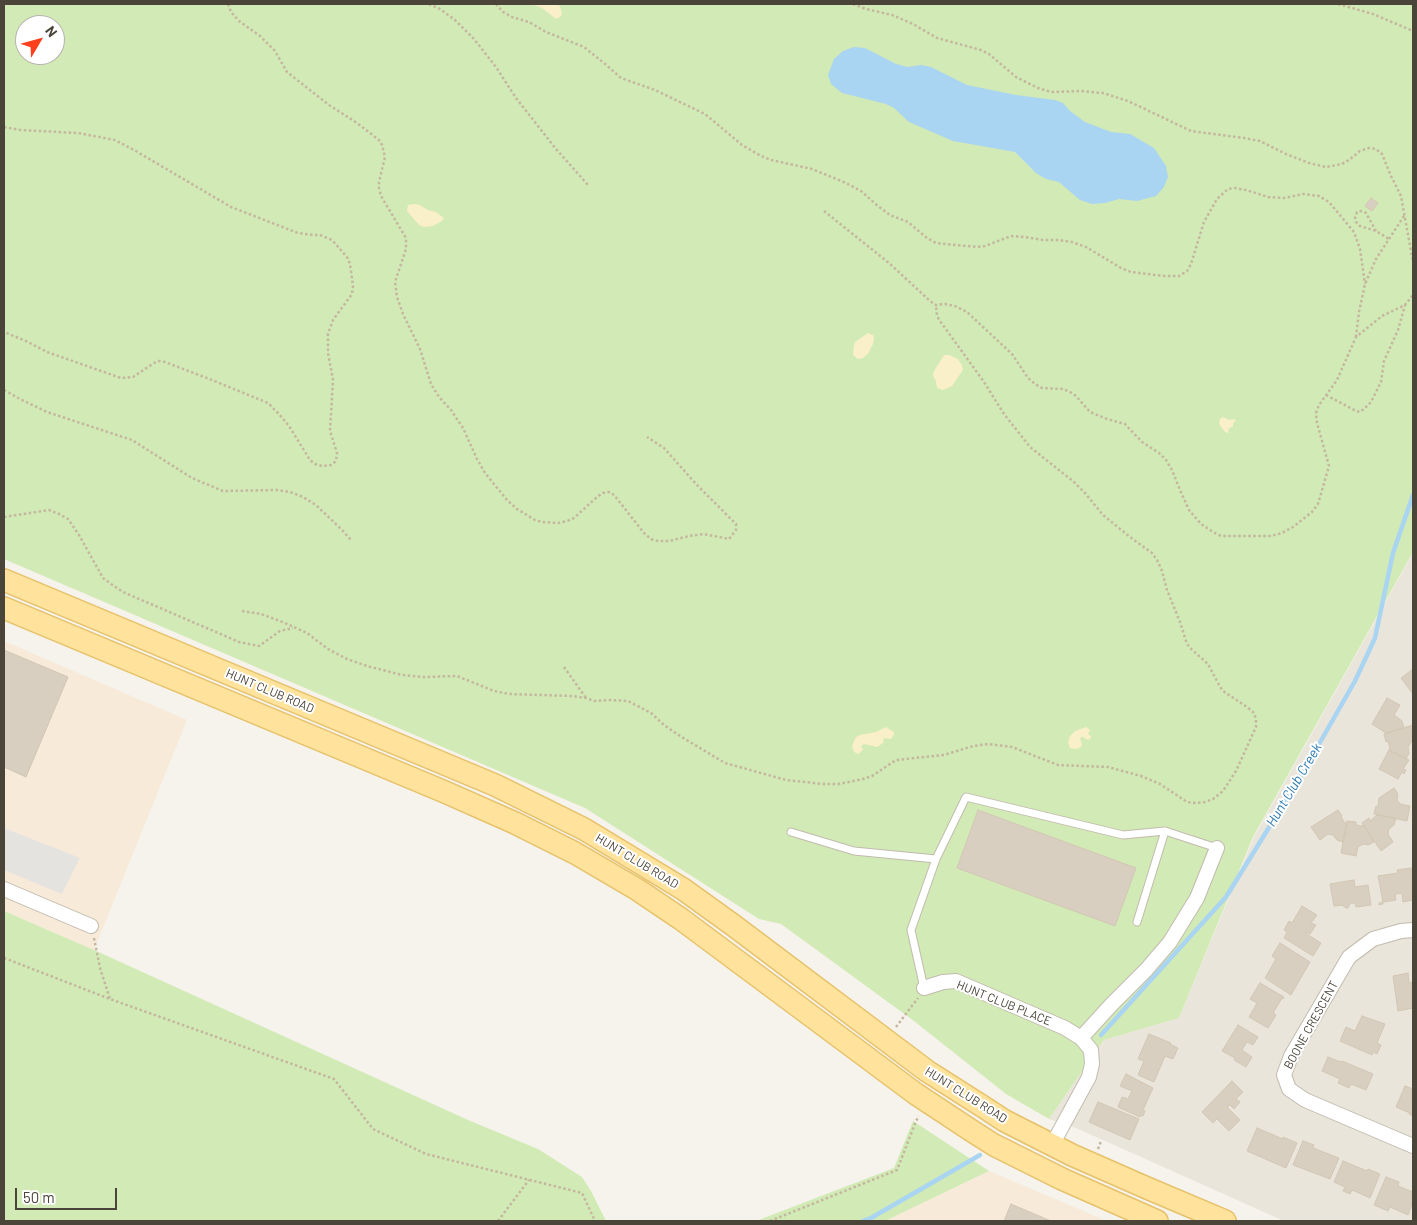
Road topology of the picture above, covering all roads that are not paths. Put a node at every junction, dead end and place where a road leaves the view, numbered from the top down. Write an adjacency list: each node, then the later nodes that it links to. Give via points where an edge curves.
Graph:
1 (4, 580): 13 (main road, HUNT CLUB ROAD, via 486,782 584,829 708,907 927,1071 1005,1121)
2 (4, 608): 15 (main road, HUNT CLUB ROAD, via 391,769 566,848 638,890 972,1131 1062,1179)
3 (1165, 831): 5 (lane); 6 (lane, via 1123,835 966,797); 8 (lane)
4 (791, 832): 6 (lane, via 854,851)
5 (1216, 848): 12 (street, via 1196,898 1170,942)
6 (936, 859): 11 (lane, via 911,930)
7 (4, 890): 9 (street)
8 (1137, 922)
9 (92, 926)
10 (1413, 930): 14 (street, BOONE CRESCENT, via 1373,939 1348,957 1291,1056 1284,1075 1289,1089 1305,1100)
11 (924, 988): 12 (street, HUNT CLUB PLACE, via 956,981)
12 (1081, 1038): 13 (street, via 1091,1050 1091,1070)
13 (1052, 1145): 16 (main road, HUNT CLUB ROAD)
14 (1413, 1146)
15 (1157, 1221)
16 (1225, 1221)

